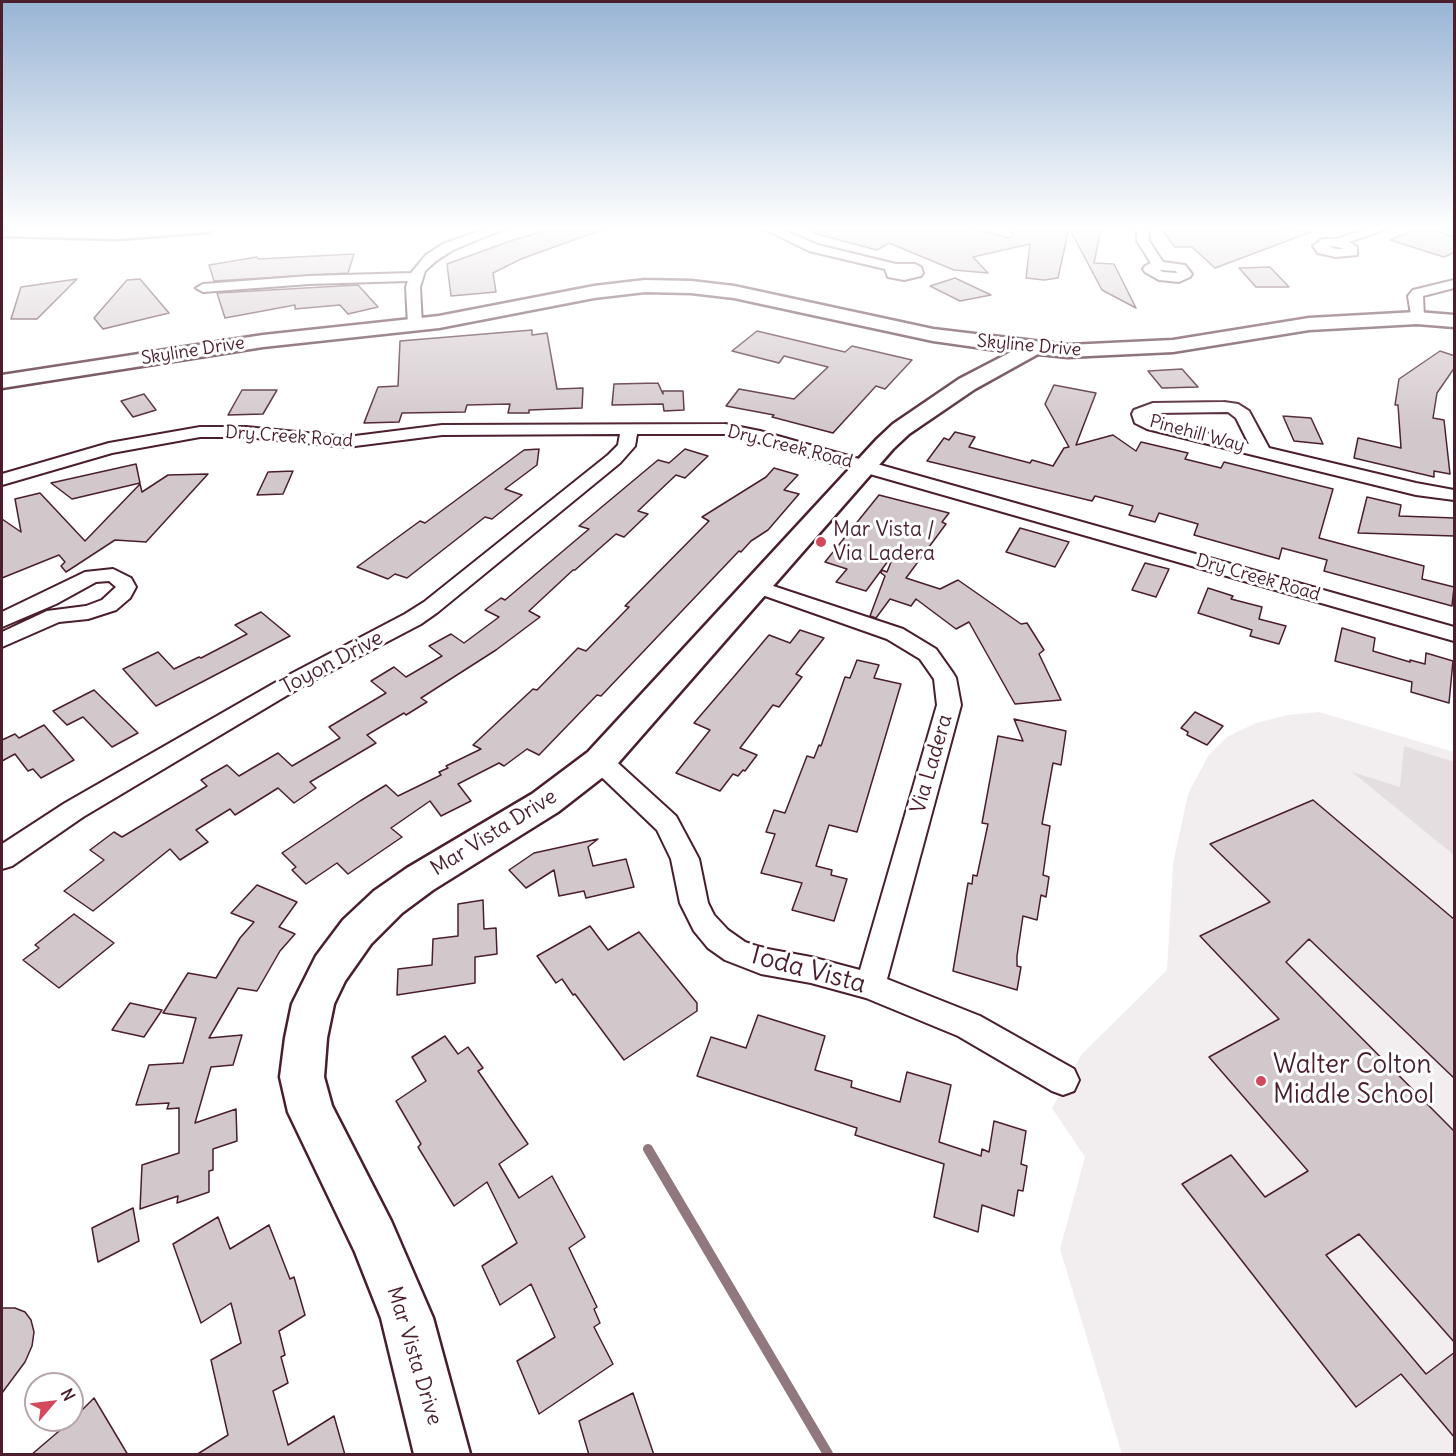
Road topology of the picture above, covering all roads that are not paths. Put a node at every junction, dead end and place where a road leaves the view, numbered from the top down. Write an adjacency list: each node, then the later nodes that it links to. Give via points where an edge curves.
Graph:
1 (414, 295): 7 (street)
2 (580, 295): 7 (street, Skyline Drive)
3 (747, 295): 8 (street, Skyline Drive)
4 (1416, 295): 5 (street)
5 (1417, 318): 6 (street, Skyline Drive); 9 (street, Skyline Drive, via 1309,324 1173,346)
6 (1455, 321)
7 (416, 325): 11 (street, Skyline Drive, via 263,340)
8 (963, 340): 9 (street, Skyline Drive); 10 (street, via 988,352 994,364)
9 (1051, 350): 10 (street, Mar Vista Drive)
10 (992, 371): 14 (street, Mar Vista Drive, via 920,415)
11 (2, 381)
12 (629, 429): 14 (street, Dry Creek Road, via 739,431); 15 (street, Dry Creek Road, via 499,432 442,438 382,451 336,454 286,449 226,432 170,436 109,448); 22 (street, Toyon Drive, via 626,446 614,459 422,613 293,682)
13 (1262, 452): 13 (street, Pinehill Way, via 1153,425 1141,419 1140,414 1153,408 1232,408 1243,414); 16 (street, Pinehill Way)
14 (865, 467): 17 (street, Mar Vista Drive); 19 (street, Dry Creek Road)
15 (2, 480)
16 (1455, 495)
17 (758, 587): 21 (street, Mar Vista Drive); 23 (street, Via Ladera, via 895,634 928,654 945,678 949,705)
18 (2, 620): 20 (street, via 92,576 112,575 126,587 109,605 55,616)
19 (1455, 634)
20 (2, 640)
21 (600, 761): 23 (street, Toda Vista, via 667,823 685,859 694,903 718,939 761,961); 25 (street, Mar Vista Drive, via 545,803 388,902 357,932 330,969 313,1004 302,1077 311,1112 374,1238 407,1318)
22 (5, 849)
23 (870, 986): 24 (street, Toda Vista, via 969,1026)
24 (1063, 1080)
25 (442, 1455)

